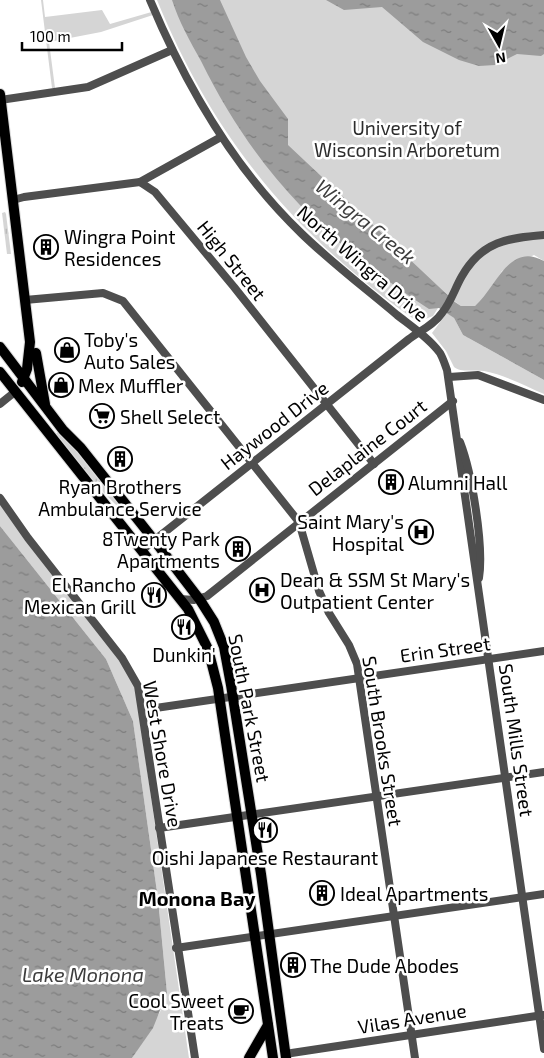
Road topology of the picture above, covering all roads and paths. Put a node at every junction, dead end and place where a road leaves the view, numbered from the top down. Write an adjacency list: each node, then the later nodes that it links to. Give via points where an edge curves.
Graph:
1 (150, 0): 2 (street, North Wingra Drive)
2 (172, 50): 3 (street, via 88,87); 4 (street, North Wingra Drive)
3 (0, 98): 6 (main road)
4 (221, 136): 5 (street); 9 (street, North Wingra Drive, via 252,180 301,234)
5 (140, 182): 6 (street); 21 (street, High Street, via 164,201)
6 (13, 200): 8 (main road)
7 (544, 235): 9 (street, Haywood Drive, via 507,238 487,248 473,260 442,313)
8 (25, 300): 10 (main road); 23 (street, South Brooks Street, via 103,293 123,301)
9 (418, 332): 11 (street, North Wingra Drive); 21 (street, Haywood Drive)
10 (30, 342): 13 (main road); 16 (main road)
11 (433, 345): 15 (street, South Mills Street, via 440,353)
12 (0, 347): 16 (main road, South Park Street)
13 (36, 353): 16 (main road, via 34,373); 22 (main road)
14 (0, 372): 17 (main road, South Park Street)
15 (449, 377): 18 (street, via 478,375); 19 (street, South Mills Street)
16 (24, 380): 17 (main road); 22 (main road, South Park Street)
17 (16, 391): 20 (street); 28 (main road, South Park Street)
18 (544, 400)
19 (453, 401): 24 (street, Delaplaine Court); 32 (street, South Mills Street, via 458,437 473,492 480,560 479,583)
20 (0, 404)
21 (326, 404): 23 (street, Haywood Drive); 24 (street, High Street)
22 (46, 408): 27 (main road, South Park Street)
23 (252, 463): 26 (street, South Brooks Street); 27 (street, Haywood Drive)
24 (374, 464): 26 (street, Delaplaine Court)
25 (0, 498): 36 (street, West Shore Drive, via 126,664 138,686)
26 (299, 522): 30 (street, Delaplaine Court); 33 (street, South Brooks Street, via 317,586 349,645)
27 (154, 540): 28 (street, Haywood Drive); 30 (main road, South Park Street)
28 (142, 550): 29 (main road, South Park Street)
29 (180, 599): 30 (street); 35 (main road, South Park Street, via 208,649)
30 (200, 600): 34 (main road, South Park Street, via 224,647)
31 (544, 651): 32 (street, Erin Street)
32 (489, 658): 33 (street, Erin Street); 38 (street, South Mills Street)
33 (360, 678): 34 (street, Erin Street); 39 (street, South Brooks Street)
34 (233, 696): 35 (street, Erin Street); 40 (main road, South Park Street)
35 (219, 698): 36 (street, Erin Street); 41 (main road, South Park Street)
36 (142, 710): 42 (street, West Shore Drive)
37 (544, 772): 38 (street)
38 (505, 777): 39 (street); 44 (street, South Mills Street)
39 (377, 796): 40 (street); 45 (street, South Brooks Street)
40 (251, 814): 41 (street); 46 (main road, South Park Street)
41 (236, 817): 42 (street); 47 (main road, South Park Street)
42 (160, 828): 48 (street, West Shore Drive)
43 (544, 894): 44 (street)
44 (523, 897): 45 (street); 49 (street, South Mills Street)
45 (395, 916): 46 (street); 51 (street, South Brooks Street)
46 (269, 934): 47 (street); 53 (main road, South Park Street)
47 (254, 937): 48 (street); 50 (main road, South Park Street)
48 (176, 948): 54 (street, West Shore Drive)
49 (542, 1015): 51 (street, Vilas Avenue); 52 (street, South Mills Street)
50 (268, 1025): 53 (main road, South Park Street); 55 (main road)
51 (411, 1035): 53 (street, Vilas Avenue); 56 (street, South Brooks Street)
52 (544, 1049)
53 (277, 1057)
54 (195, 1058)
55 (248, 1058)
56 (414, 1058)

